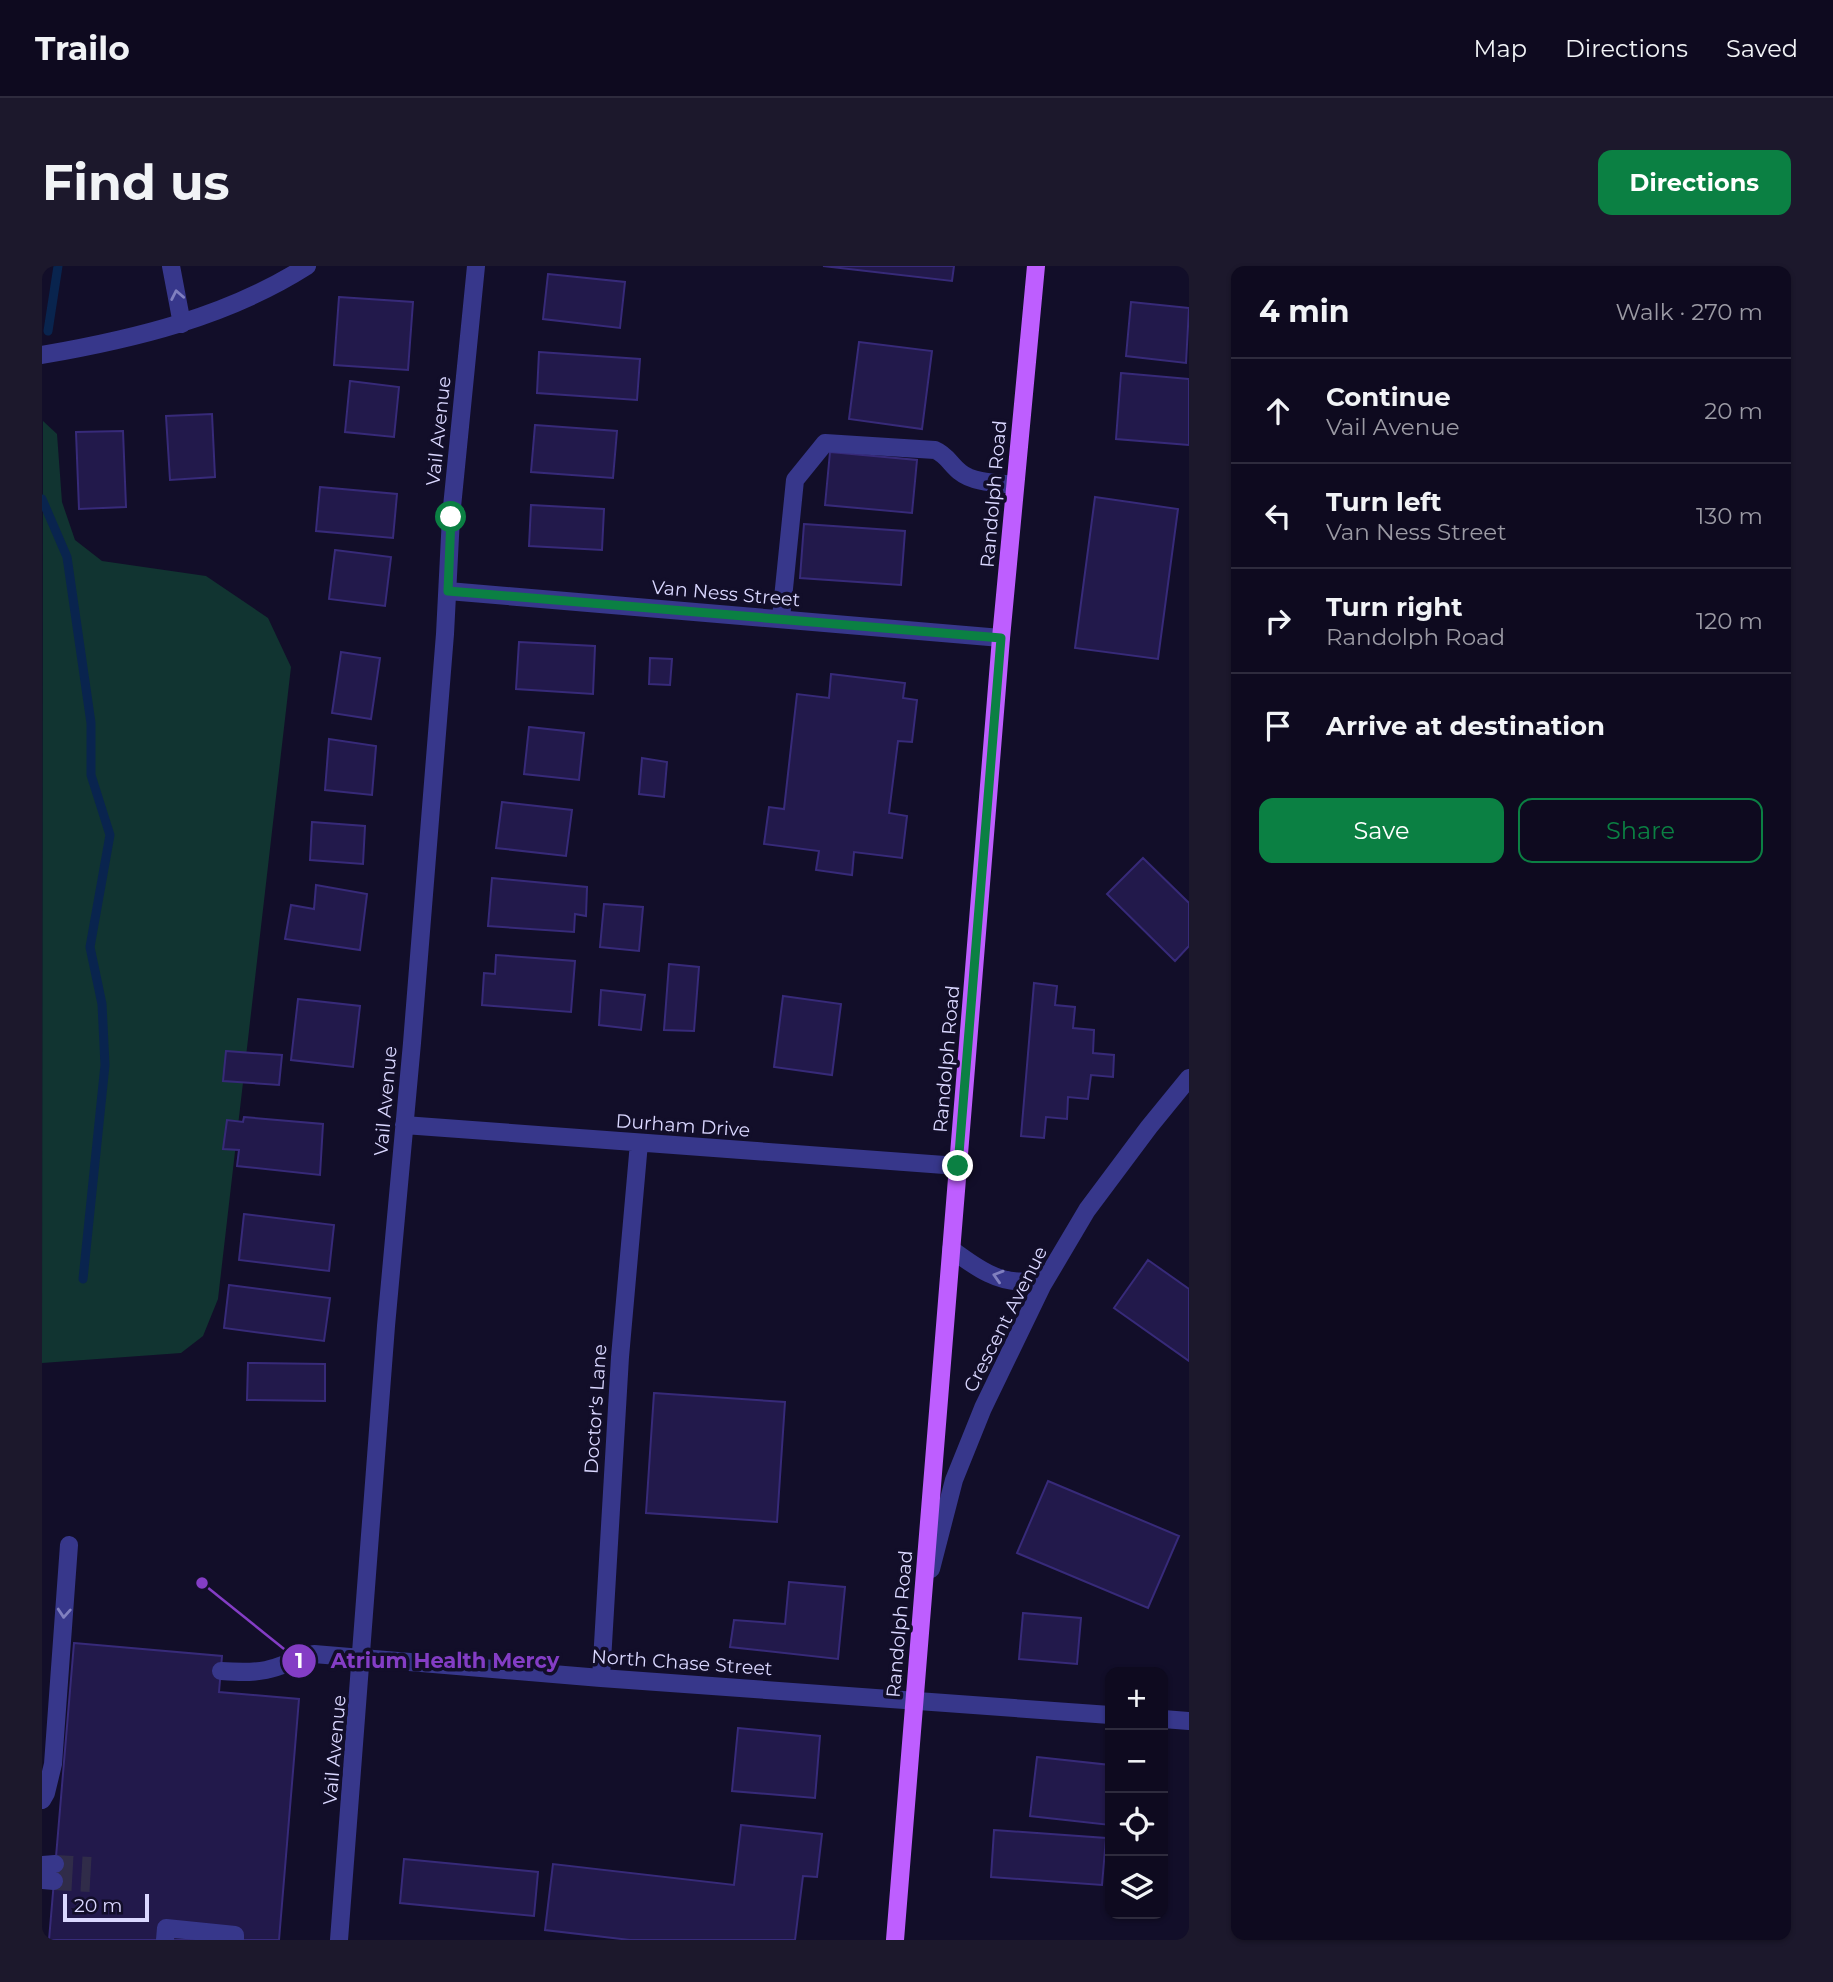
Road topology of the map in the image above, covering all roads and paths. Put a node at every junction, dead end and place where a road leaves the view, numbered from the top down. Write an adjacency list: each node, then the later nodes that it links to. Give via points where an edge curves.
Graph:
1 (171, 266): 5 (street, one-way to 1)
2 (307, 266): 5 (street, via 228,307)
3 (476, 266): 8 (street, Vail Avenue)
4 (1036, 266): 7 (main road, Randolph Road)
5 (182, 324): 6 (street)
6 (42, 355)
7 (1015, 485): 9 (street, via 970,478 935,450 825,443 795,480); 10 (main road, Randolph Road)
8 (448, 591): 9 (street, Van Ness Street); 12 (street, Vail Avenue)
9 (781, 618): 10 (street, Van Ness Street)
10 (1001, 638): 14 (main road, Randolph Road)
11 (1189, 1078): 16 (street, Crescent Avenue, via 1087,1210)
12 (404, 1125): 13 (street, Durham Drive); 19 (street, Vail Avenue)
13 (639, 1143): 14 (street, Durham Drive); 21 (street, Doctor's Lane, via 620,1357)
14 (958, 1166): 15 (main road, Randolph Road)
15 (951, 1249): 16 (street, one-way to 15, via 1030,1281 1004,1279 978,1269); 18 (main road, Randolph Road)
16 (1050, 1272): 18 (street, Crescent Avenue, via 983,1408 954,1480)
17 (69, 1545): 26 (street, one-way to 26, via 53,1764)
18 (922, 1610): 22 (main road, Randolph Road)
19 (363, 1658): 20 (street, North Chase Street, via 314,1654 269,1670); 21 (street, North Chase Street); 29 (street, Vail Avenue)
20 (221, 1671)
21 (601, 1678): 22 (street, North Chase Street)
22 (914, 1701): 23 (street, North Chase Street); 30 (main road, Randolph Road)
23 (1105, 1715)
24 (1168, 1719): 25 (street)
25 (1189, 1721)
26 (42, 1800)
27 (166, 1934): 28 (street)
28 (235, 1938)
29 (339, 1940)
30 (895, 1940)

